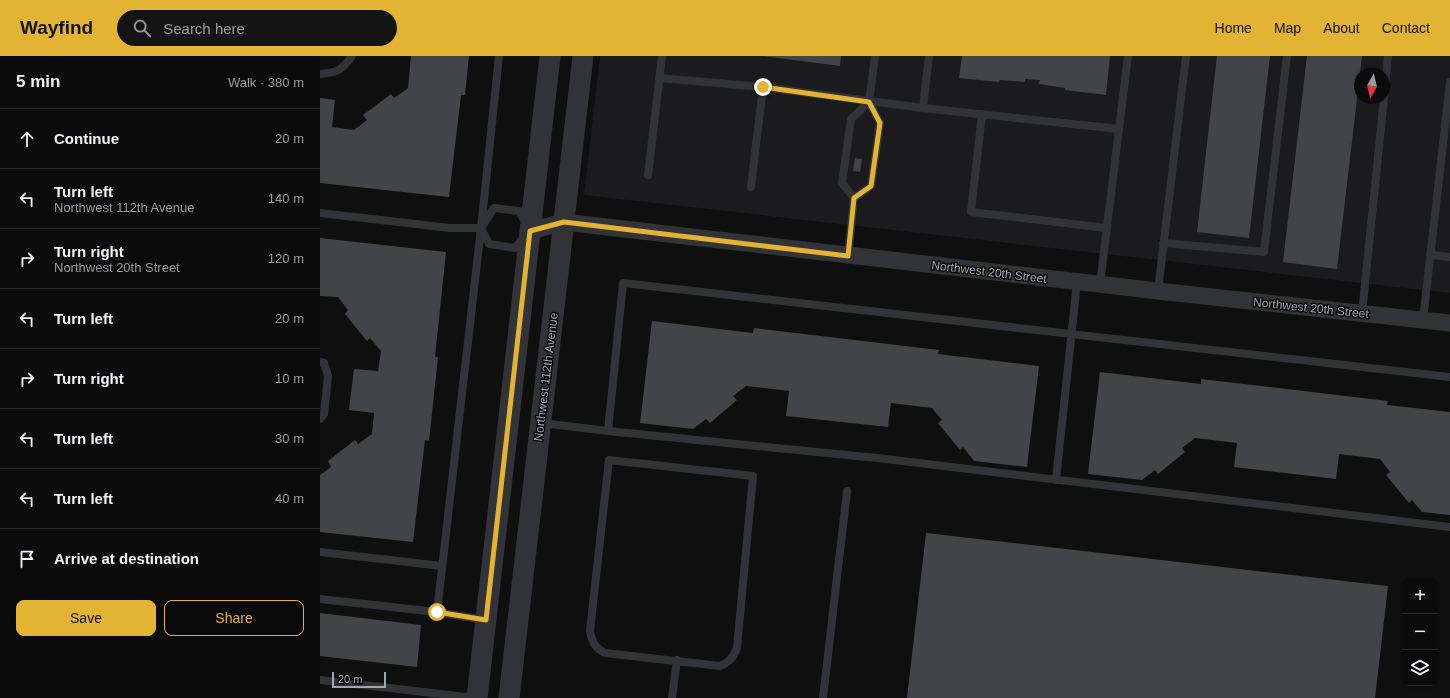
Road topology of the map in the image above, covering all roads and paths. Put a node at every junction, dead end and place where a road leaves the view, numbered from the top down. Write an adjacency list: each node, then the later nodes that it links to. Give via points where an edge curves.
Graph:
1 (352, 56): 13 (lane, via 345,66 333,73)
2 (499, 56): 27 (lane)
3 (550, 56): 29 (street)
4 (583, 56): 26 (street, Northwest 112th Avenue)
5 (662, 56): 14 (lane)
6 (875, 56): 17 (lane)
7 (929, 56): 19 (lane)
8 (1128, 56): 21 (lane)
9 (1186, 56): 30 (lane)
10 (1287, 56): 30 (lane, via 1264,252)
11 (1388, 56): 12 (lane)
12 (1387, 68)
13 (320, 74)
14 (659, 78): 16 (lane); 22 (lane)
15 (1450, 82): 31 (lane)
16 (763, 87): 17 (lane); 23 (lane)
17 (869, 102): 19 (lane); 24 (lane, via 880,123 871,186); 24 (lane, via 851,119 842,183)
18 (1383, 104): 37 (lane)
19 (923, 108): 20 (lane)
20 (982, 114): 21 (lane); 28 (lane, via 971,212)
21 (1119, 129): 28 (lane)
22 (648, 175)
23 (751, 187)
24 (854, 198): 32 (lane)
25 (320, 213): 27 (lane, via 450,228)
26 (564, 222): 29 (street, Northwest 20th Street); 32 (street, Northwest 20th Street); 44 (street, Northwest 112th Avenue)
27 (481, 228): 29 (lane, via 489,244 514,248); 29 (lane, via 494,208 519,211); 50 (lane)
28 (1107, 228): 35 (lane)
29 (530, 231): 53 (street)
30 (1163, 243): 36 (lane)
31 (1431, 255): 33 (lane); 38 (lane)
32 (848, 256): 34 (street, Northwest 20th Street)
33 (1450, 257)
34 (1078, 282): 35 (street, Northwest 20th Street); 40 (lane)
35 (1100, 284): 36 (street, Northwest 20th Street)
36 (1158, 291): 37 (street, Northwest 20th Street)
37 (1362, 313): 38 (street, Northwest 20th Street)
38 (1423, 320): 39 (street, Northwest 20th Street)
39 (1450, 323)
40 (1073, 334): 42 (lane); 45 (lane, via 623,283); 46 (lane)
41 (320, 362): 43 (lane, via 324,363 328,376 324,414)
42 (1450, 377)
43 (320, 419)
44 (541, 423): 45 (lane); 58 (street, Northwest 112th Avenue)
45 (608, 431): 46 (lane, via 877,458)
46 (1056, 480): 48 (lane)
47 (847, 491): 60 (lane)
48 (1450, 527)
49 (320, 552): 50 (lane)
50 (442, 566): 52 (lane)
51 (320, 599): 52 (lane)
52 (437, 612): 53 (lane)
53 (486, 620): 57 (street)
54 (677, 660): 54 (lane, via 605,653 592,640 590,631 609,460 753,476 737,648 728,663 720,666); 59 (lane)
55 (320, 680): 56 (lane)
56 (427, 695): 57 (lane)
57 (476, 698)
58 (509, 698)
59 (672, 698)
60 (823, 698)

